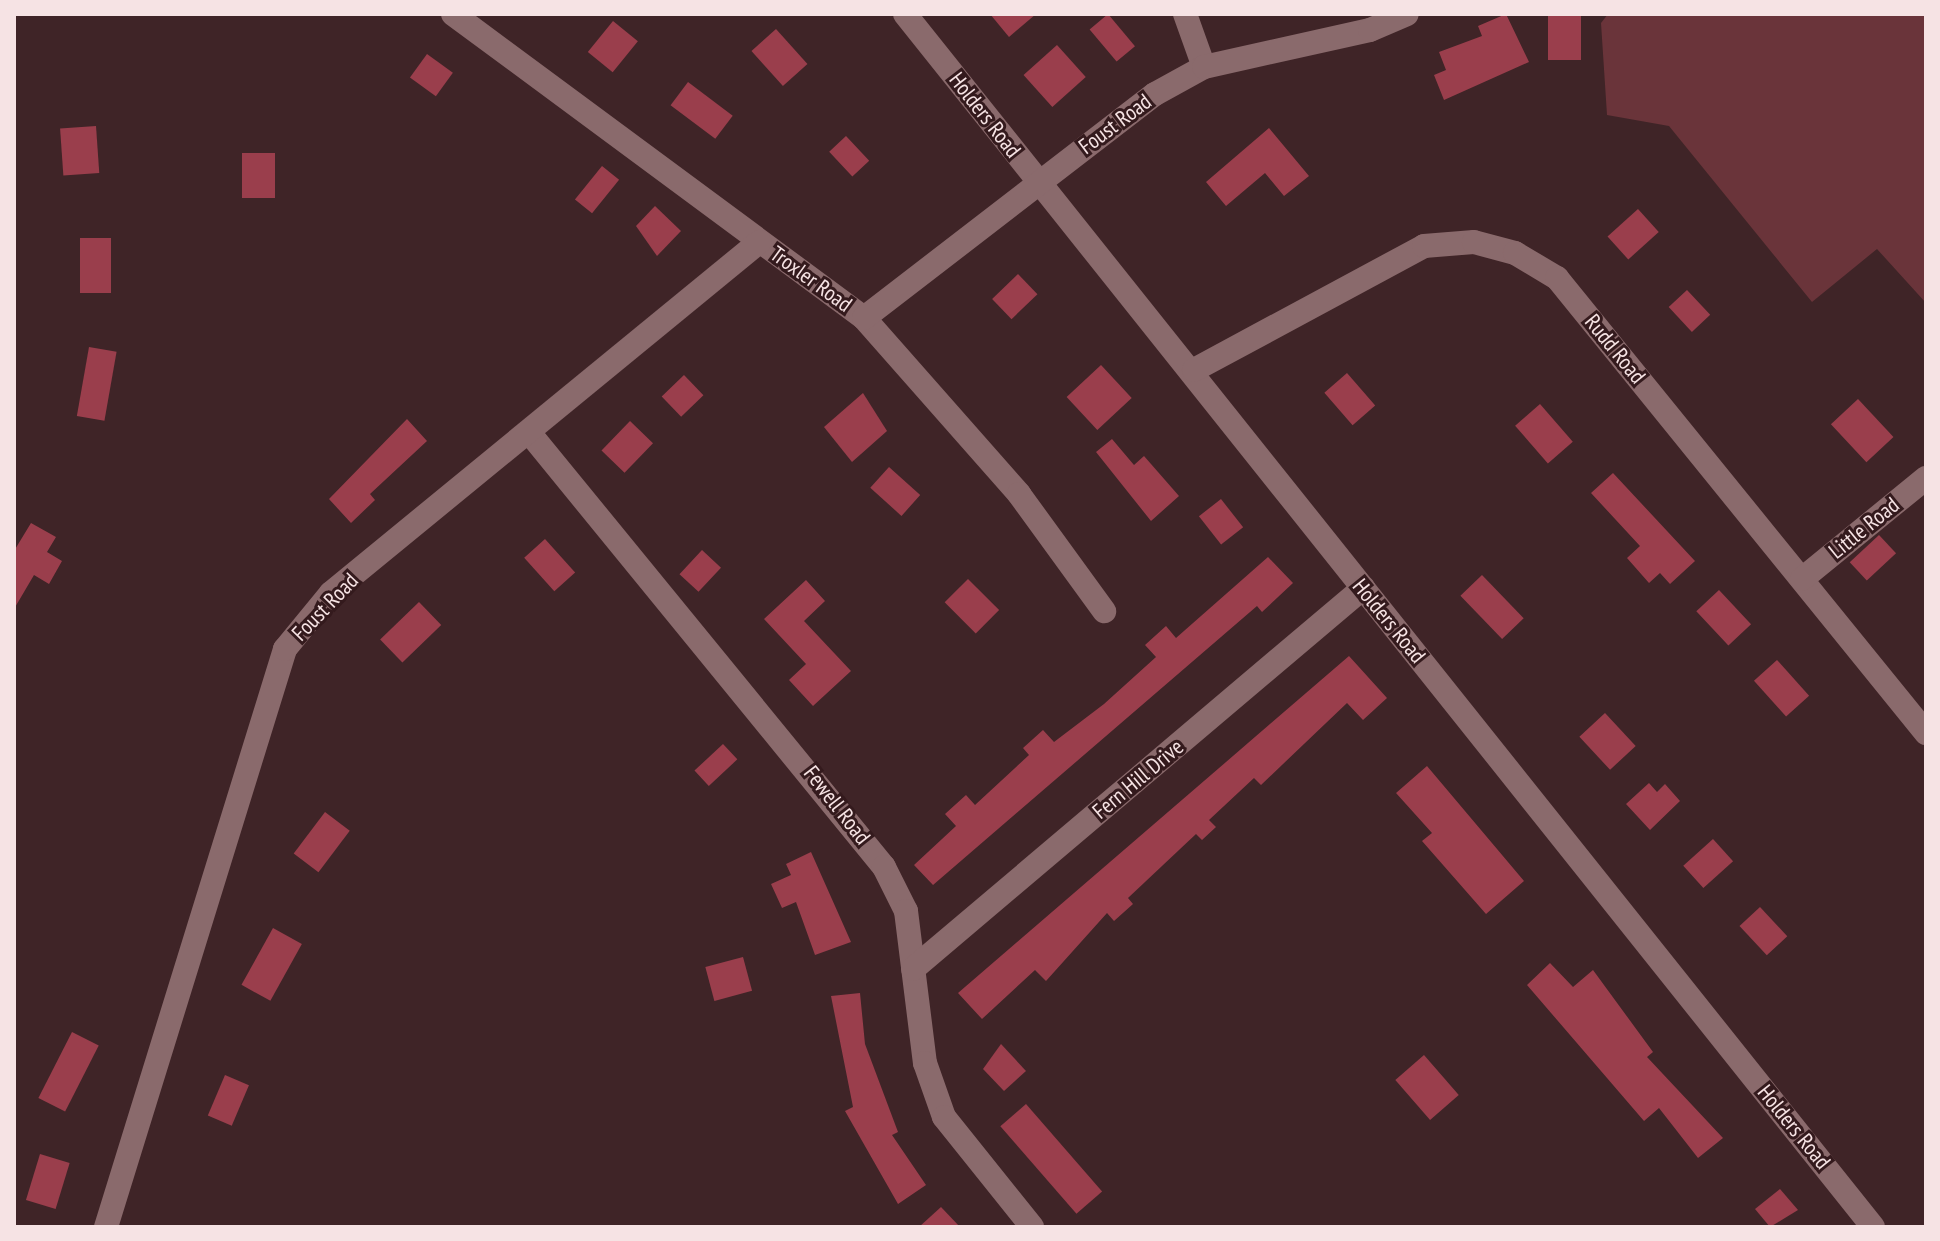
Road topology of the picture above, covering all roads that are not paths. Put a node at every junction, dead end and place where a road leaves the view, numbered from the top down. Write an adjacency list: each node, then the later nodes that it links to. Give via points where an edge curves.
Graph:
1 (453, 14): 7 (street, Troxler Road)
2 (905, 14): 6 (street, Holders Road)
3 (1185, 14): 5 (street)
4 (1407, 14): 5 (street, Foust Road, via 1370,30)
5 (1204, 67): 6 (street, Foust Road, via 1155,94)
6 (1038, 182): 8 (street, Foust Road); 9 (street, Holders Road)
7 (759, 242): 8 (street, Troxler Road); 10 (street, Foust Road)
8 (864, 318): 14 (street, Troxler Road, via 1019,494)
9 (1194, 370): 12 (street, Rudd Road, via 1424,246 1474,242 1515,253 1557,278); 13 (street, Holders Road)
10 (532, 436): 16 (street, Fewell Road, via 849,819 906,911); 17 (street, Foust Road, via 331,593 285,649)
11 (1926, 478): 12 (street, Little Road)
12 (1802, 579): 15 (street, Rudd Road)
13 (1363, 588): 16 (street, Fern Hill Drive); 19 (street, Holders Road)
14 (1104, 611)
15 (1926, 733)
16 (913, 969): 18 (street, Fewell Road, via 925,1063 944,1117)
17 (106, 1227)
18 (1032, 1227)
19 (1873, 1227)

